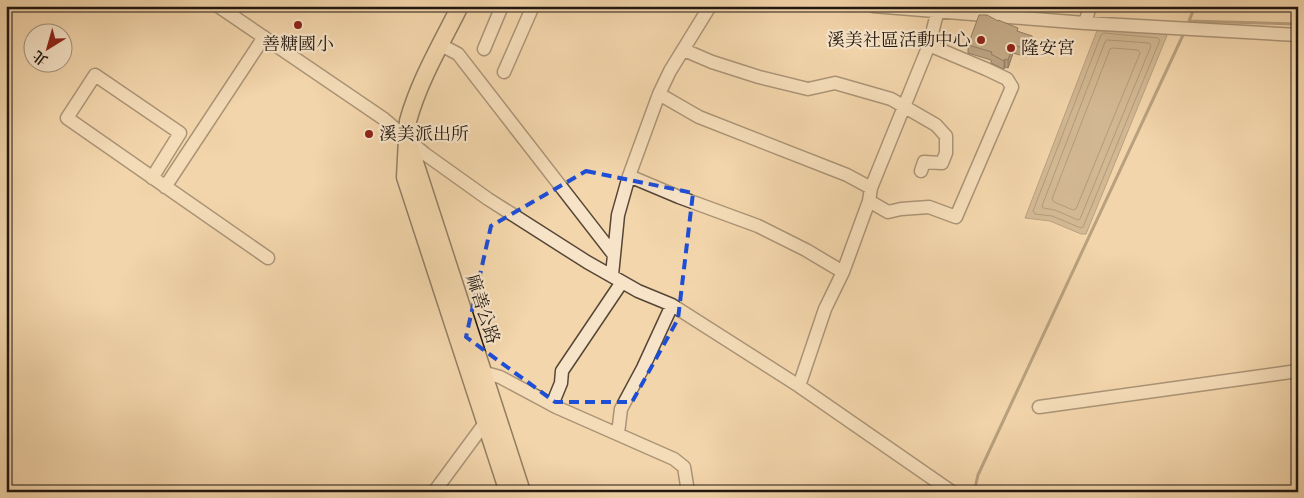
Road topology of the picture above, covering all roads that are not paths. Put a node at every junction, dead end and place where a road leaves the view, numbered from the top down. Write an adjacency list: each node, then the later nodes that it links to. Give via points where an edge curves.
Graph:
1 (218, 6): 11 (street)
2 (460, 6): 12 (main road, 麻善公路)
3 (502, 6): 14 (street)
4 (533, 6): 16 (street)
5 (710, 6): 15 (street)
6 (873, 6): 8 (street)
7 (1090, 6): 9 (street)
8 (939, 9): 9 (street); 13 (street)
9 (1085, 23): 10 (street)
10 (1298, 34)
11 (264, 37): 19 (street); 23 (street)
12 (441, 45): 19 (main road, 麻善公路, via 414,103); 25 (street, via 458,54)
13 (929, 46): 18 (street); 24 (street, via 986,68 1007,79 1012,87 956,217 929,207 888,212)
14 (484, 49)
15 (684, 50): 17 (street, via 676,59); 18 (street, via 759,77 808,89 835,83)
16 (504, 72)
17 (659, 94): 21 (street); 24 (street, via 699,117 847,175)
18 (904, 105): 20 (street, via 936,125 946,136 942,163 924,162); 24 (street)
19 (407, 138): 28 (street, via 488,199); 31 (main road, 麻善公路, via 405,177)
20 (921, 171)
21 (629, 176): 25 (street, via 618,215); 27 (street, via 758,226)
22 (152, 178): 22 (street, via 180,133 95,75 67,118); 23 (street)
23 (165, 187): 26 (street)
24 (870, 195): 27 (street)
25 (614, 255): 28 (street)
26 (268, 258)
27 (843, 272): 32 (street, via 825,309)
28 (617, 278): 29 (street); 33 (street, via 562,371)
29 (672, 305): 32 (street); 36 (street, via 621,409)
30 (1298, 371): 34 (street)
31 (476, 374): 33 (street, via 500,377); 35 (main road, 麻善公路); 39 (main road, 麻善公路)
32 (799, 386): 41 (street)
33 (552, 405): 36 (street)
34 (1039, 407)
35 (485, 424): 37 (street); 38 (main road, 麻善公路)
36 (618, 433): 40 (street, via 674,459 684,467)
37 (434, 492)
38 (508, 492)
39 (522, 492)
40 (688, 492)
41 (952, 492)

